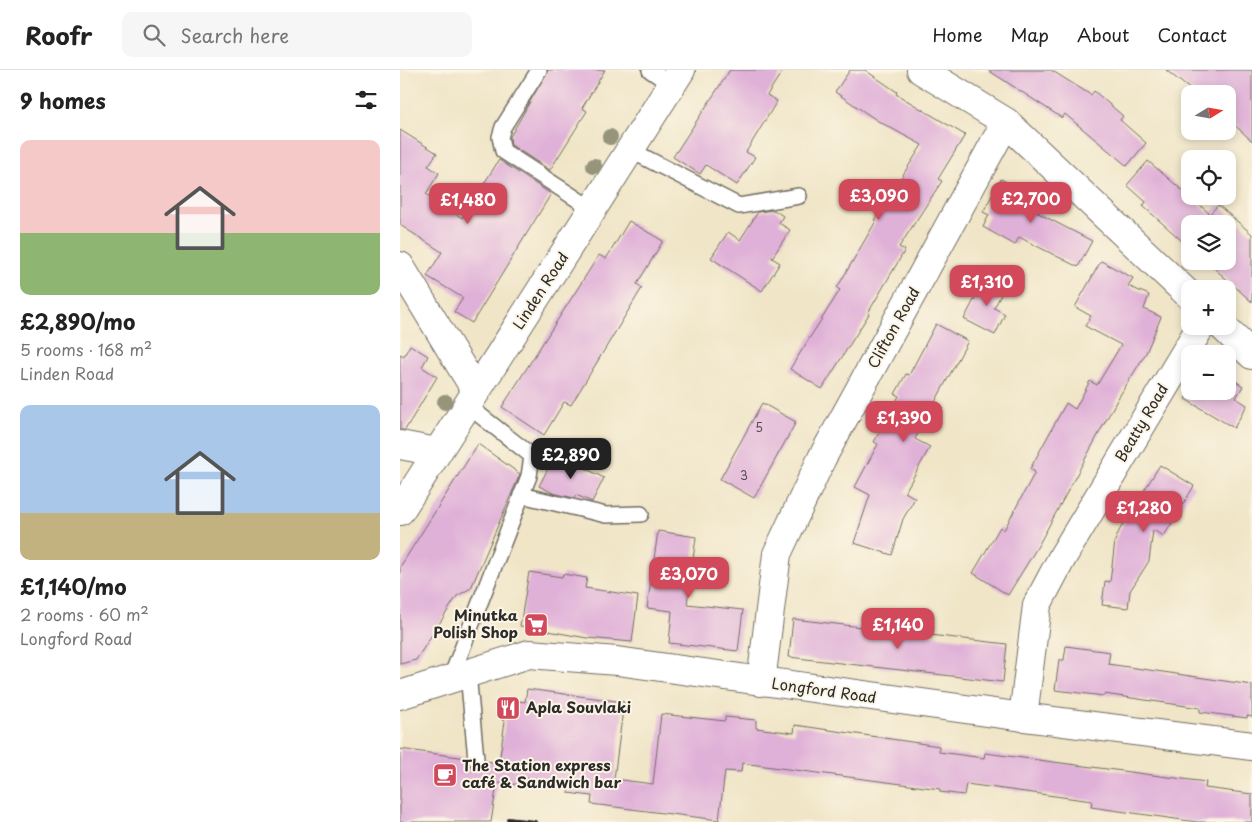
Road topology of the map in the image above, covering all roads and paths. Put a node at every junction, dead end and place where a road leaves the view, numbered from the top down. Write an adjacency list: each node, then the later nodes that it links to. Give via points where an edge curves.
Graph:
1 (539, 70): 7 (lane, via 503,127 500,137 503,152)
2 (922, 70): 4 (street)
3 (668, 75): 5 (street, Linden Road)
4 (1006, 122): 9 (street); 20 (street, Clifton Road, via 822,458 777,554)
5 (630, 150): 6 (lane, via 739,206); 7 (street, Linden Road)
6 (799, 196)
7 (592, 209): 13 (street, Linden Road)
8 (400, 266): 13 (street)
9 (1181, 287)
10 (1196, 335): 22 (street, Beatty Road, via 1063,556 1038,604)
11 (1231, 335): 12 (street)
12 (1252, 355)
13 (472, 399): 15 (street, Linden Road); 16 (lane, via 532,456 529,476)
14 (400, 445): 15 (street)
15 (437, 452): 17 (street, Linden Road)
16 (521, 494): 18 (lane, via 606,515); 19 (lane)
17 (400, 511)
18 (641, 514)
19 (459, 676): 20 (street, Longford Road, via 529,654 617,662); 21 (street, Longford Road); 24 (lane)
20 (761, 682): 22 (street, Longford Road)
21 (400, 695)
22 (1024, 718): 23 (street, Longford Road)
23 (1252, 746)
24 (476, 759)

